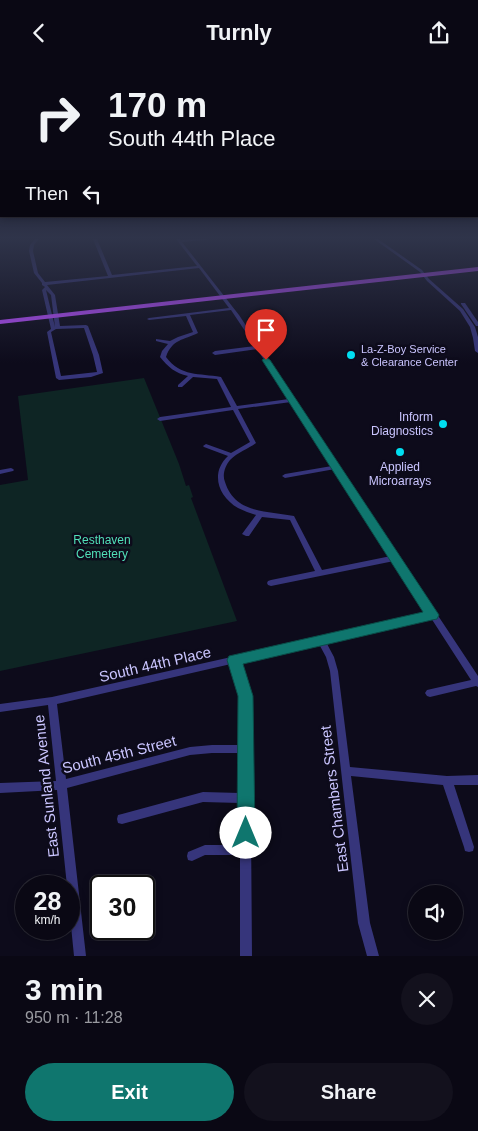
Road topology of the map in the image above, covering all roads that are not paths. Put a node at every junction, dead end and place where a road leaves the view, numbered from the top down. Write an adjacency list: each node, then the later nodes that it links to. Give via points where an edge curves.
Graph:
1 (41, 281): 7 (street)
2 (77, 281): 7 (street)
3 (209, 281): 8 (street)
4 (374, 281): 8 (main road)
5 (429, 281): 19 (street, via 469,318)
6 (436, 281): 14 (street, via 468,309)
7 (44, 286): 11 (street)
8 (222, 297): 9 (street); 11 (main road)
9 (232, 309): 10 (street); 18 (street)
10 (187, 314): 12 (street); 17 (street, via 196,333)
11 (54, 316): 13 (main road); 15 (street)
12 (149, 319)
13 (0, 322)
14 (478, 325)
15 (54, 327): 15 (street, via 49,332 59,378 100,373 86,326)
16 (158, 340): 17 (street)
17 (171, 343): 21 (street, via 165,348 163,357 178,372)
18 (258, 347): 20 (street); 23 (street)
19 (478, 351)
20 (215, 353)
21 (191, 376): 22 (street); 24 (street, via 219,378)
22 (180, 386)
23 (292, 400): 24 (street); 28 (street)
24 (236, 408): 25 (street); 27 (street, via 253,443)
25 (160, 419)
26 (206, 446): 27 (street)
27 (231, 455): 32 (street, via 220,476 223,489 233,501)
28 (335, 467): 31 (street); 34 (street)
29 (11, 470): 30 (street)
30 (0, 472)
31 (285, 476)
32 (260, 515): 33 (street); 35 (street, via 292,518)
33 (246, 534)
34 (394, 558): 35 (street); 37 (street)
35 (320, 573): 36 (street)
36 (271, 583)
37 (432, 615): 38 (street, South 44th Place); 40 (street)
38 (321, 640): 39 (street, South 44th Place); 45 (street, East Chambers Street, via 334,671)
39 (234, 660): 42 (street, South 44th Place); 44 (street, via 245,696)
40 (478, 683): 41 (street)
41 (430, 693)
42 (52, 701): 43 (street, South 44th Place); 48 (street, East Sunland Avenue)
43 (0, 708)
44 (246, 749): 48 (street, South 45th Street, via 190,751); 50 (street)
45 (347, 771): 47 (street); 57 (street, East Chambers Street, via 364,923)
46 (478, 780): 47 (street)
47 (447, 781): 52 (street)
48 (61, 785): 49 (street, South 45th Street); 55 (street, East Sunland Avenue)
49 (0, 787)
50 (246, 798): 51 (street, via 203,797); 53 (street)
51 (122, 819)
52 (469, 847)
53 (246, 850): 54 (street, via 205,850); 56 (street)
54 (192, 856)
55 (80, 956)
56 (246, 956)
57 (374, 956)

